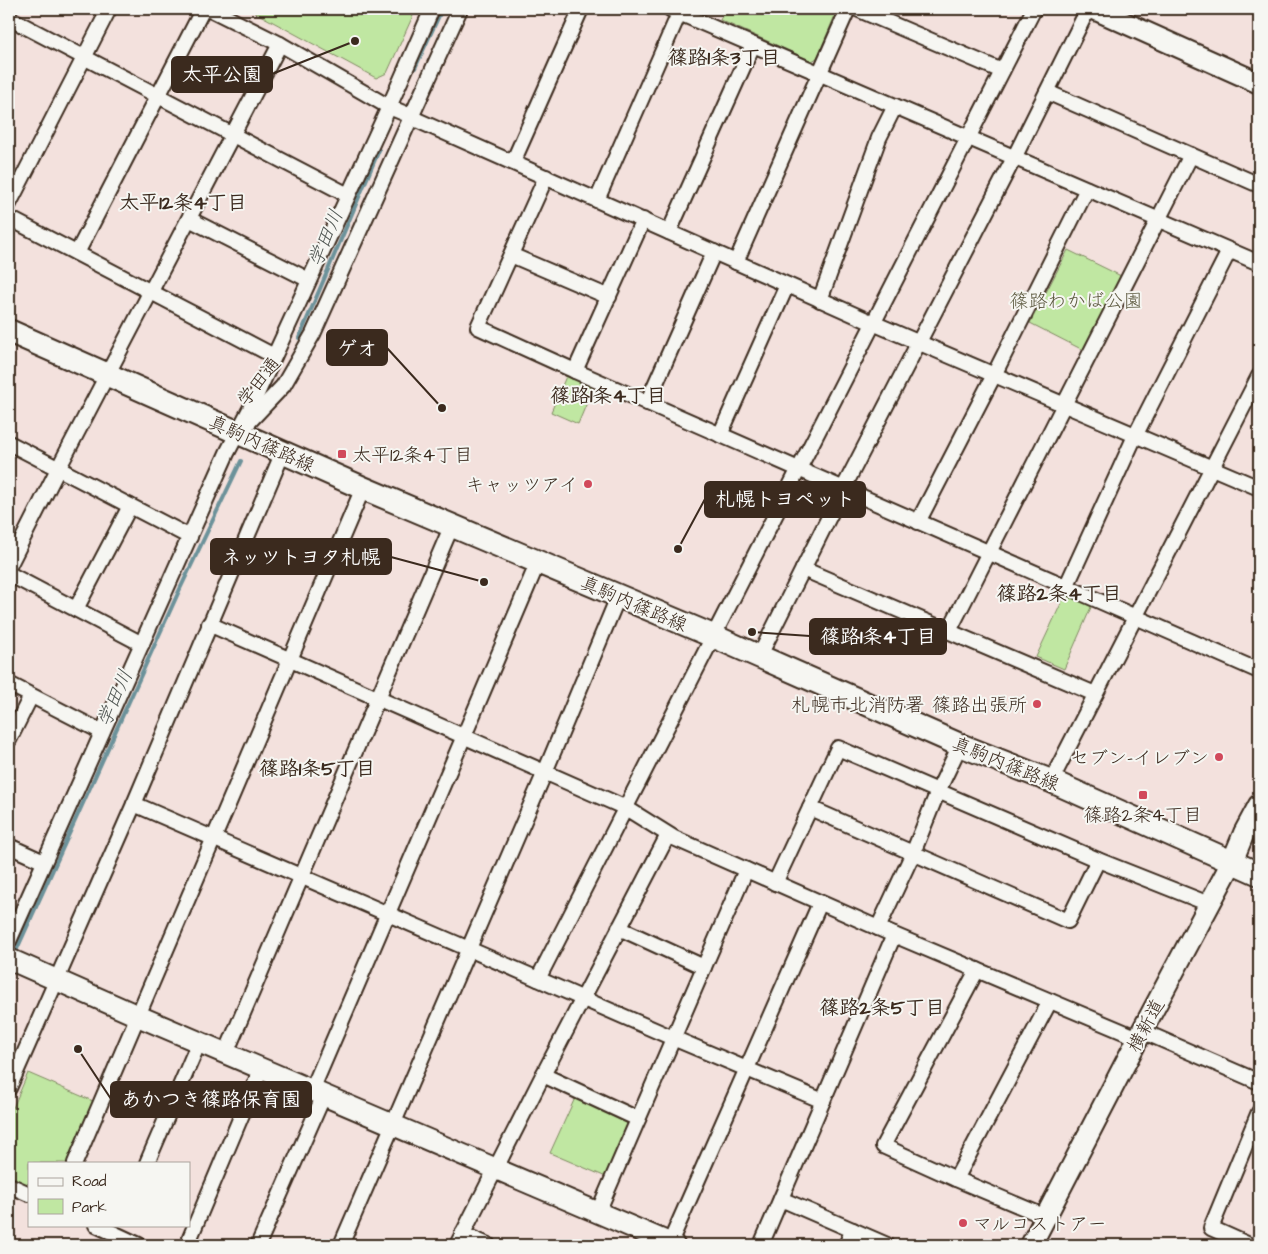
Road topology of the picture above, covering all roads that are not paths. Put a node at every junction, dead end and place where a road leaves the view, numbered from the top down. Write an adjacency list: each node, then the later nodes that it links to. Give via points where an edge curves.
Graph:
1 (110, 9): 16 (street)
2 (203, 9): 21 (street)
3 (210, 9): 14 (street)
4 (432, 9): 23 (street, 学田通)
5 (460, 9): 24 (street, 学田通)
6 (581, 9): 29 (street)
7 (848, 9): 18 (street)
8 (857, 9): 17 (street)
9 (1034, 9): 17 (street)
10 (1088, 9): 20 (street)
11 (1094, 9): 19 (street)
12 (677, 10): 15 (street); 34 (street)
13 (11, 18): 16 (street)
14 (280, 44): 23 (street); 25 (street)
15 (753, 44): 18 (street); 40 (street)
16 (85, 58): 21 (street); 35 (street)
17 (1002, 71): 26 (street)
18 (820, 74): 22 (street); 45 (street)
19 (1259, 83)
20 (1047, 92): 27 (street); 28 (street)
21 (158, 96): 25 (street); 43 (street)
22 (895, 106): 26 (street); 51 (street, via 879,138)
23 (389, 107): 24 (street); 33 (street, 学田通)
24 (411, 116): 29 (street); 62 (street, 学田通, via 313,334 283,386)
25 (233, 135): 33 (street); 37 (street)
26 (967, 138): 28 (street); 52 (street)
27 (1191, 155): 31 (street); 39 (street)
28 (1014, 158): 32 (street); 54 (street)
29 (513, 162): 30 (street)
30 (546, 177): 34 (street); 44 (street)
31 (1259, 185)
32 (1087, 189): 39 (street); 58 (street)
33 (348, 194): 47 (street, 学田通)
34 (597, 200): 38 (street)
35 (9, 204)
36 (9, 218): 43 (street)
37 (189, 219): 47 (street); 49 (street)
38 (643, 220): 40 (street); 50 (street)
39 (1158, 220): 41 (street); 61 (street)
40 (669, 232): 42 (street)
41 (1229, 250): 46 (street); 64 (street)
42 (714, 252): 45 (street); 60 (street)
43 (77, 253): 49 (street)
44 (511, 255): 50 (street); 56 (street, via 478,327)
45 (736, 262): 48 (street)
46 (1259, 264)
47 (309, 280): 55 (street, 学田通)
48 (787, 285): 51 (street); 63 (street)
49 (151, 292): 55 (street); 57 (street)
50 (609, 297): 56 (street)
51 (820, 300): 52 (street)
52 (873, 323): 54 (street); 69 (street)
53 (9, 331): 57 (main road, 真駒内篠路線)
54 (919, 343): 58 (street); 72 (street)
55 (274, 356): 62 (street, 学田通)
56 (575, 371): 60 (street)
57 (107, 374): 62 (main road, 真駒内篠路線); 68 (street)
58 (994, 375): 61 (street); 74 (street)
59 (1259, 376): 67 (street)
60 (647, 403): 63 (street)
61 (1064, 405): 64 (street); 77 (street)
62 (239, 432): 66 (main road, 真駒内篠路線); 76 (street)
63 (720, 435): 69 (street)
64 (1135, 436): 67 (street); 82 (street)
65 (9, 443): 68 (street)
66 (283, 452): 70 (main road, 真駒内篠路線); 86 (street)
67 (1212, 468): 71 (street); 85 (street)
68 (58, 469): 73 (street); 79 (street)
69 (799, 470): 72 (street); 88 (street)
70 (363, 488): 75 (main road, 真駒内篠路線); 91 (street)
71 (1259, 488)
72 (843, 490): 74 (street); 80 (street)
73 (130, 506): 76 (street); 84 (street)
74 (918, 522): 77 (street)
75 (452, 525): 78 (main road, 真駒内篠路線); 96 (street)
76 (190, 537): 89 (street)
77 (988, 553): 82 (street); 87 (street)
78 (538, 562): 83 (main road, 真駒内篠路線); 98 (street)
79 (9, 566)
80 (803, 569): 87 (street); 90 (street)
81 (9, 574): 84 (street)
82 (1066, 587): 85 (street)
83 (618, 597): 88 (main road, 真駒内篠路線); 101 (street)
84 (76, 610): 89 (street)
85 (1135, 617): 92 (street); 94 (street)
86 (209, 624): 91 (street); 104 (street)
87 (949, 631): 94 (street)
88 (713, 636): 90 (main road, 真駒内篠路線); 106 (street)
89 (142, 644): 97 (street)
90 (759, 657): 100 (main road, 真駒内篠路線)
91 (289, 660): 96 (street); 109 (street)
92 (1259, 671)
93 (9, 684): 95 (street)
94 (1096, 694): 102 (street)
95 (31, 696): 97 (street); 99 (street)
96 (377, 698): 98 (street); 117 (street)
97 (102, 732): 113 (street)
98 (464, 736): 101 (street); 121 (street)
99 (9, 740)
100 (960, 745): 102 (main road, 真駒内篠路線); 103 (street)
101 (545, 772): 106 (street); 126 (street)
102 (1051, 781): 114 (main road, 真駒内篠路線)
103 (938, 791): 107 (street, via 838,748); 111 (street); 112 (street)
104 (134, 804): 109 (street); 131 (street)
105 (1259, 805): 114 (street, 横新道)
106 (626, 808): 108 (street); 130 (street)
107 (810, 808): 111 (street); 118 (street)
108 (668, 835): 115 (street); 122 (street)
109 (213, 838): 117 (street); 134 (street)
110 (9, 846): 113 (street)
111 (912, 853): 112 (street, via 1068,921); 123 (street)
112 (1098, 860): 120 (street)
113 (44, 862): 125 (street)
114 (1232, 862): 116 (main road, 真駒内篠路線); 120 (street, 横新道)
115 (746, 870): 118 (street); 128 (street)
116 (1259, 874)
117 (301, 876): 121 (street); 138 (street)
118 (776, 883): 119 (street)
119 (820, 903): 123 (street); 140 (street)
120 (1208, 904): 135 (street, 横新道)
121 (388, 914): 126 (street); 144 (street)
122 (619, 928): 128 (street); 132 (street)
123 (878, 928): 124 (street)
124 (894, 935): 129 (street); 145 (street)
125 (9, 941)
126 (469, 949): 130 (street); 148 (street)
127 (9, 959): 131 (street)
128 (704, 967): 136 (street)
129 (977, 970): 133 (street); 152 (street, via 883,1146)
130 (538, 979): 132 (street)
131 (56, 981): 134 (street); 143 (street)
132 (583, 998): 136 (street); 141 (street)
133 (1050, 1001): 135 (street); 152 (street)
134 (138, 1016): 137 (street); 149 (street)
135 (1140, 1034): 142 (street); 157 (street, 横新道)
136 (673, 1038): 140 (street); 147 (street)
137 (199, 1042): 138 (street); 150 (street)
138 (226, 1053): 139 (street)
139 (262, 1068): 144 (street); 163 (street)
140 (746, 1070): 145 (street); 167 (street)
141 (543, 1075): 147 (street); 151 (street)
142 (1259, 1082)
143 (9, 1088)
144 (318, 1093): 148 (street); 164 (street)
145 (823, 1101): 155 (street)
146 (1259, 1112): 172 (street, via 1211,1228)
147 (638, 1119): 156 (street)
148 (393, 1124): 151 (street); 165 (street)
149 (75, 1162)
150 (147, 1162)
151 (496, 1169): 156 (street); 161 (street)
152 (956, 1179): 157 (street)
153 (9, 1184): 154 (street)
154 (28, 1194)
155 (781, 1199): 160 (street); 168 (street)
156 (598, 1212): 167 (street)
157 (1046, 1216): 171 (street, 横新道)
158 (101, 1226): 159 (street)
159 (119, 1230): 162 (street)
160 (853, 1230): 169 (street); 170 (street)
161 (459, 1240): 166 (street)
162 (139, 1245)
163 (187, 1245)
164 (258, 1245)
165 (341, 1245)
166 (488, 1245)
167 (671, 1245)
168 (761, 1245)
169 (846, 1245)
170 (888, 1245)
171 (1032, 1245)
172 (1249, 1245)

